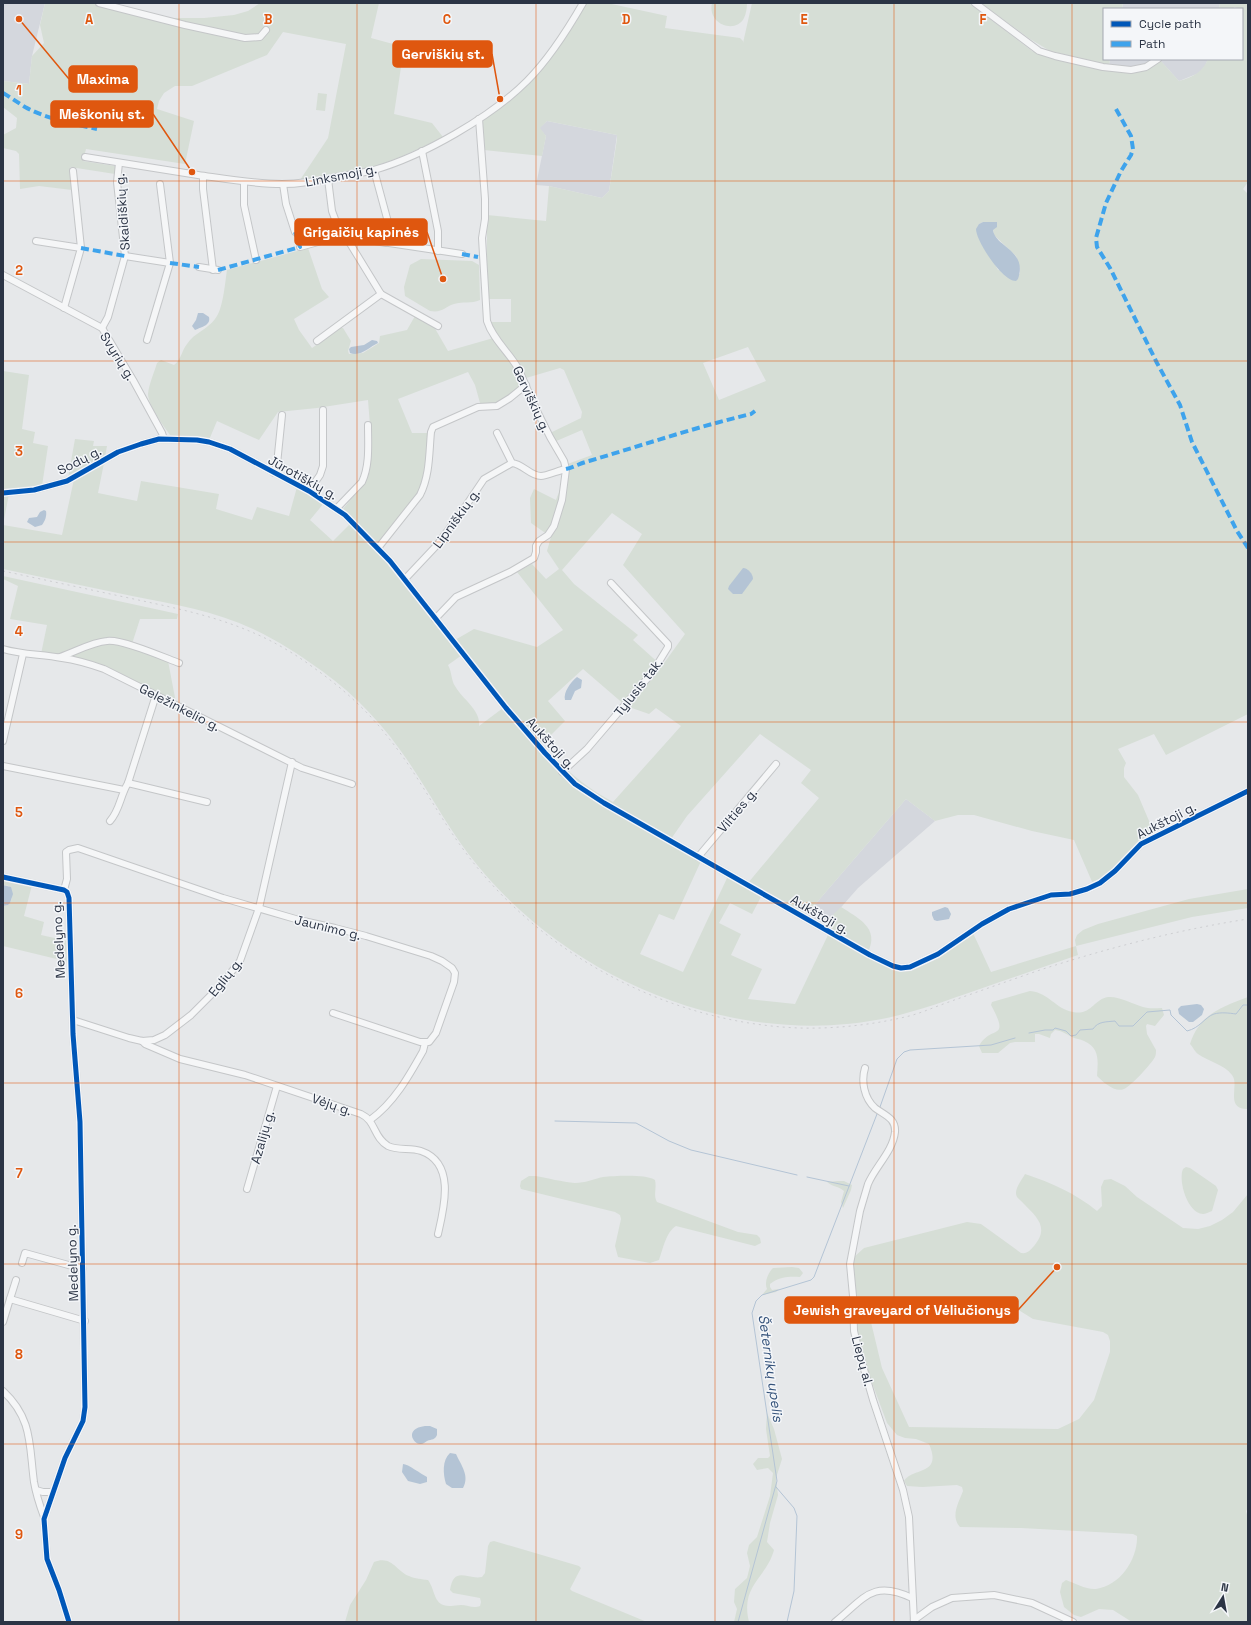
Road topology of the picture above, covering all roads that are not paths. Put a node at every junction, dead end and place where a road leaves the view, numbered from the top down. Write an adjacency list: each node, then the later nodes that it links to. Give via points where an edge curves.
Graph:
1 (99, 3): 4 (street, via 245,38 260,37)
2 (583, 3): 6 (street, Linksmoji g., via 557,44 528,80)
3 (975, 3): 5 (street, via 1039,51 1119,69 1140,69)
4 (266, 30)
5 (1157, 60)
6 (479, 119): 7 (street, Linksmoji g.); 36 (street, Gerviškių g., via 486,212 481,256 486,322 514,361)
7 (422, 151): 10 (street, Linksmoji g.); 23 (street, via 438,231)
8 (85, 157): 9 (street, Linksmoji g.)
9 (119, 163): 12 (street, Linksmoji g.); 25 (street, Skaidiškių g., via 117,182)
10 (374, 170): 13 (street, Linksmoji g.); 20 (street, via 388,222)
11 (73, 171): 22 (street)
12 (203, 176): 14 (street, Linksmoji g.); 28 (street, via 215,270)
13 (328, 179): 16 (street, Linksmoji g.); 18 (street, via 332,211)
14 (244, 182): 16 (street, Linksmoji g.); 26 (street, via 244,205)
15 (160, 184): 27 (street)
16 (283, 184): 17 (street, via 286,204)
17 (296, 232)
18 (344, 235): 20 (street); 21 (street); 30 (street)
19 (36, 241): 22 (street)
20 (388, 243): 23 (street)
21 (300, 247)
22 (81, 248): 31 (street)
23 (438, 251): 24 (street)
24 (462, 254)
25 (125, 256): 27 (street); 33 (street, Skaidiškių g., via 108,317)
26 (256, 260)
27 (170, 263): 34 (street)
28 (199, 268)
29 (3, 275): 31 (street, Svyrių g.)
30 (381, 294): 32 (street); 35 (street)
31 (61, 307): 33 (street, Svyrių g.)
32 (438, 326)
33 (102, 328): 41 (street, Svyrių g., via 134,380)
34 (148, 340)
35 (317, 341)
36 (526, 385): 43 (street, Gerviškių g.); 48 (street, via 497,406 478,406 433,427 424,487)
37 (323, 410): 45 (street, via 323,466)
38 (282, 415): 44 (street)
39 (368, 425): 47 (street, via 364,477)
40 (497, 433): 42 (street)
41 (164, 439): 44 (street, Jūrotiškių g., via 213,443); 46 (street, Sodų g., via 118,452 67,481 34,490)
42 (512, 463): 43 (street, via 536,476); 49 (street, Lipniškių g., via 484,479 437,545)
43 (566, 469): 51 (street, via 562,500 554,526 548,535 537,543 534,558 456,597)
44 (274, 472): 45 (street, Jūrotiškių g.)
45 (309, 491): 47 (street, Jūrotiškių g.)
46 (3, 492)
47 (337, 508): 48 (street, Jūrotiškių g.)
48 (378, 548): 49 (street, Jūrotiškių g.)
49 (405, 579): 51 (street, Jūrotiškių g.)
50 (611, 583): 61 (street, Tylusis tak., via 668,647 652,673 586,749)
51 (435, 619): 61 (street, Aukštoji g., via 506,708)
52 (3, 649): 53 (street, Geležinkelio g.)
53 (23, 654): 54 (street, Geležinkelio g.); 57 (street)
54 (60, 657): 55 (street, via 109,640); 56 (street, Geležinkelio g., via 104,669)
55 (179, 663)
56 (156, 695): 58 (street, Geležinkelio g.); 62 (street)
57 (3, 741)
58 (292, 762): 63 (street, Geležinkelio g., via 302,768); 71 (street, Eglių g.)
59 (776, 764): 68 (street, Vilties g.)
60 (3, 766): 64 (street)
61 (562, 772): 68 (street, Aukštoji g., via 592,796)
62 (128, 783): 64 (street); 66 (street)
63 (352, 784)
64 (124, 790): 67 (street, via 116,814)
65 (1248, 791): 68 (street, Aukštoji g., via 1141,844 1100,883 1076,893 1051,894 1009,909 938,954 905,968 897,968 870,955)
66 (207, 802)
67 (110, 821)
68 (698, 857)
69 (3, 877): 70 (street)
70 (66, 891): 71 (street, Jaunimo g., via 66,852 78,848); 73 (street, Medelyno g., via 69,905)
71 (259, 908): 74 (street, Eglių g., via 240,961 221,985 191,1015 165,1035 154,1040); 75 (street, Jaunimo g., via 383,941 430,956 452,968 455,973 454,982 436,1033 433,1039)
72 (333, 1013): 75 (street)
73 (72, 1020): 74 (street, Eglių g.); 82 (street, Medelyno g., via 80,1122)
74 (142, 1041): 77 (street, Vėjų g., via 180,1059 245,1075)
75 (425, 1043): 78 (street, via 423,1051 395,1095)
76 (865, 1068): 91 (street, Liepų al., via 862,1078 866,1093 874,1107 891,1118 895,1132 890,1146 871,1175 851,1252 849,1273 853,1296 854,1331 873,1400 903,1490 909,1517)
77 (277, 1086): 78 (street, Vėjų g., via 361,1114); 79 (street, Azalijų g.)
78 (370, 1120): 80 (street, via 376,1135 384,1143 396,1149 420,1150 438,1165 445,1192)
79 (247, 1189)
80 (438, 1234)
81 (22, 1263): 82 (street, via 25,1253)
82 (82, 1269): 85 (street, Medelyno g.)
83 (16, 1280): 84 (street)
84 (10, 1299): 85 (street); 86 (street)
85 (84, 1321): 89 (street, Medelyno g., via 83,1421)
86 (3, 1322)
87 (3, 1391): 88 (street, via 16,1406 25,1424)
88 (36, 1490): 89 (street); 90 (street)
89 (52, 1492): 90 (street, Medelyno g.)
90 (44, 1519): 95 (street, Medelyno g., via 47,1559)
91 (911, 1585): 92 (street); 93 (street, Liepų al.)
92 (899, 1592): 93 (street); 96 (street, via 886,1590 870,1593)
93 (912, 1598): 94 (street, Liepų al.)
94 (914, 1621): 97 (street, via 952,1598 994,1595 1032,1603)
95 (69, 1622)
96 (835, 1622)
97 (1073, 1622)

